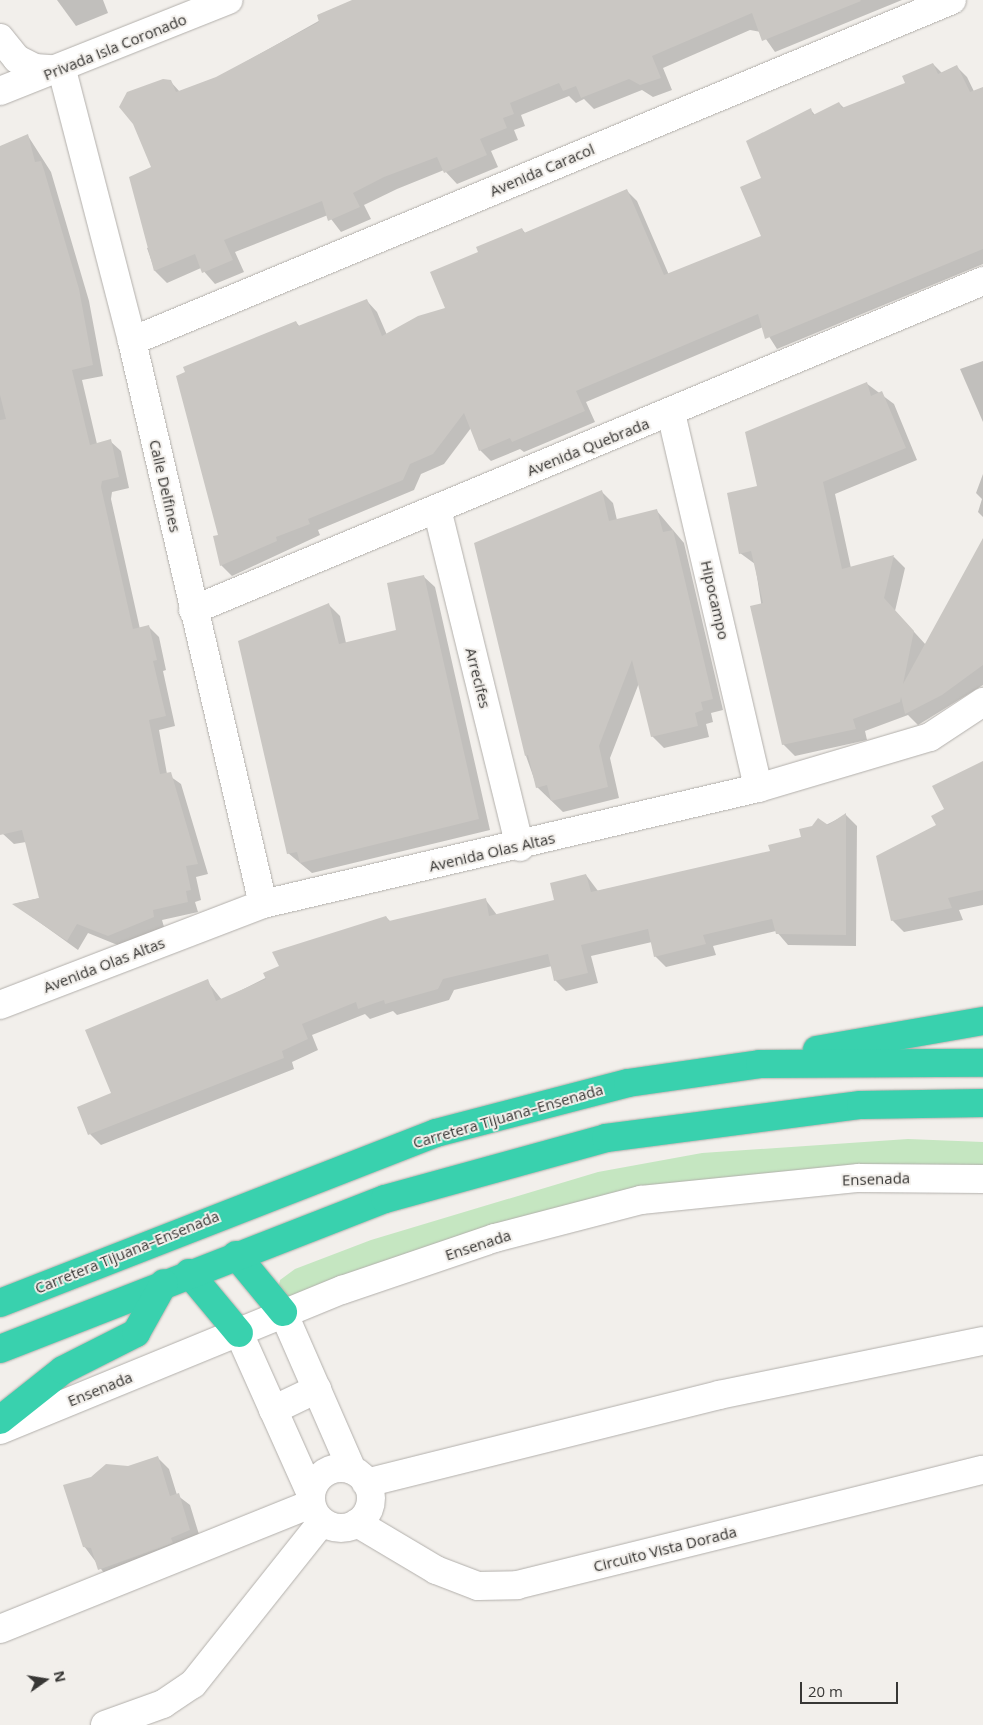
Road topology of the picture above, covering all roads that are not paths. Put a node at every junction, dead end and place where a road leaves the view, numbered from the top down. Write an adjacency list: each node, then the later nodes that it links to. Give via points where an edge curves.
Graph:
1 (229, 0): 4 (street, Privada Isla Coronado)
2 (952, 0): 7 (street, Avenida Caracol)
3 (0, 38): 4 (street, via 16,58 35,68)
4 (62, 70): 5 (street, Privada Isla Coronado); 7 (street, Calle Delfines)
5 (0, 90)
6 (983, 281): 8 (street, Avenida Quebrada)
7 (132, 341): 10 (street, Calle Delfines)
8 (671, 413): 9 (street, Avenida Quebrada); 12 (street, Hipocampo)
9 (437, 509): 10 (street, Avenida Quebrada); 13 (street, Arrecifes)
10 (193, 610): 14 (street, Calle Delfines)
11 (983, 702): 12 (street, Avenida Olas Altas, via 930,736)
12 (758, 788): 13 (street, Avenida Olas Altas)
13 (520, 847): 14 (street, Avenida Olas Altas)
14 (263, 904): 15 (street, Avenida Olas Altas)
15 (0, 1005)
16 (983, 1020): 18 (highway, via 875,1037)
17 (983, 1063): 18 (highway, Carretera Tijuana–Ensenada)
18 (760, 1064): 24 (highway, Carretera Tijuana–Ensenada, via 628,1083 436,1133)
19 (983, 1103): 21 (highway, via 861,1105 606,1138 385,1199)
20 (983, 1179): 25 (street, Ensenada, via 859,1178 642,1200 495,1238)
21 (236, 1255): 22 (highway); 25 (highway)
22 (189, 1273): 23 (highway); 26 (highway)
23 (164, 1283): 28 (highway); 31 (highway, via 136,1333 63,1370)
24 (0, 1302)
25 (283, 1312): 26 (street, Ensenada); 29 (street)
26 (239, 1333): 30 (street); 32 (street, Ensenada)
27 (983, 1341): 34 (street, via 709,1397)
28 (0, 1349)
29 (316, 1389): 30 (street); 34 (street)
30 (274, 1410): 35 (street)
31 (0, 1420)
32 (0, 1430)
33 (983, 1470): 36 (street, Circuito Vista Dorada, via 517,1585 478,1586 436,1570)
34 (359, 1477): 35 (street, via 331,1470 321,1475); 36 (street, via 370,1503)
35 (315, 1506): 36 (street, via 336,1528); 37 (street); 38 (street, via 193,1684 163,1704)
36 (357, 1523)
37 (0, 1629)
38 (105, 1725)

